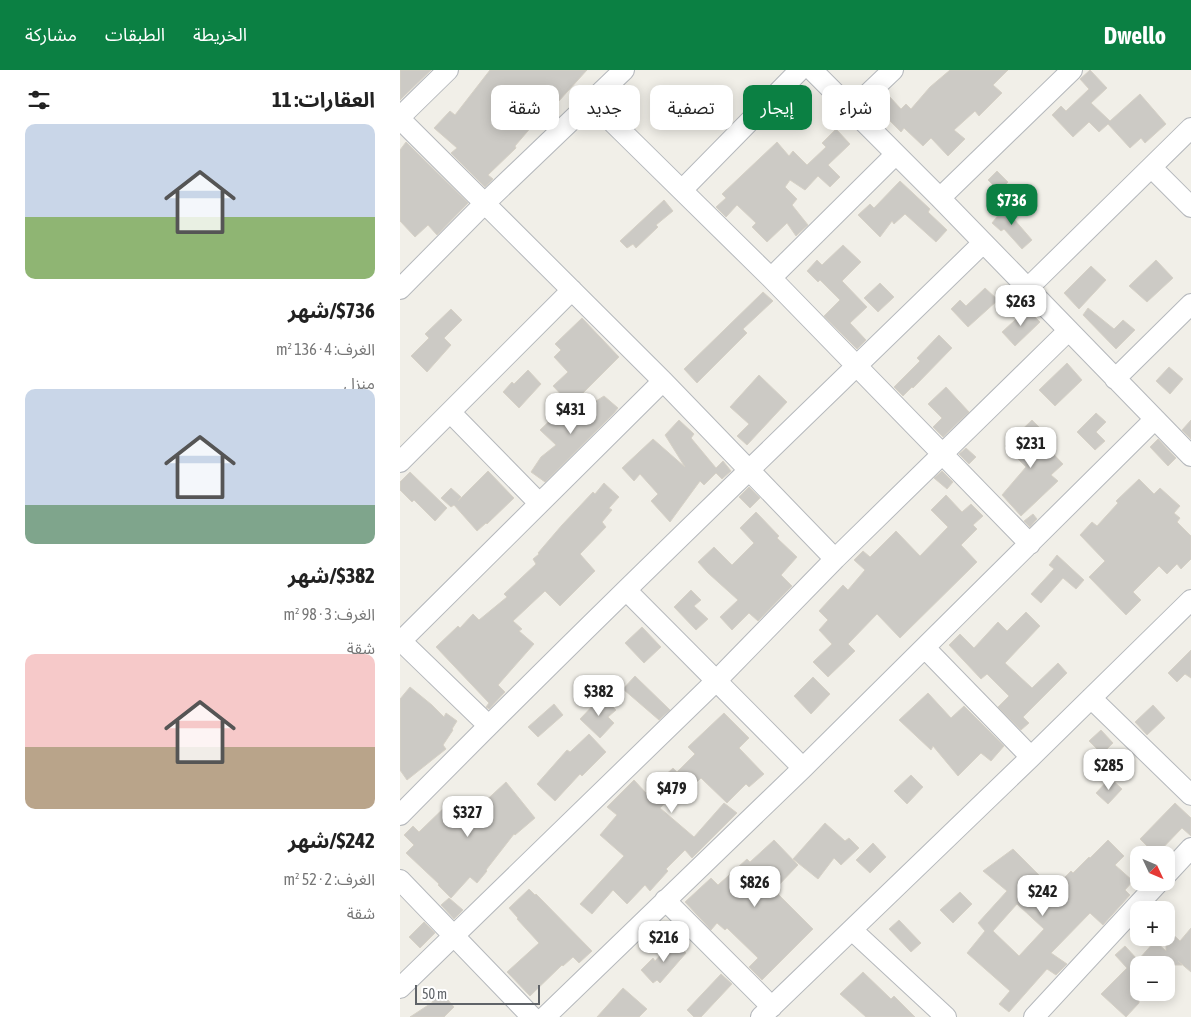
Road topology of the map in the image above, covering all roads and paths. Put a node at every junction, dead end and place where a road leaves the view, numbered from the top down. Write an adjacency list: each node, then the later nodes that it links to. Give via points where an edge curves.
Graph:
1 (448, 70): 10 (street)
2 (624, 70): 7 (street)
3 (800, 70): 17 (street)
4 (812, 70): 8 (street)
5 (893, 70): 9 (street)
6 (1063, 73): 18 (street)
7 (609, 85)
8 (827, 85)
9 (877, 85)
10 (400, 118): 19 (street)
11 (569, 124): 19 (street)
12 (1191, 128): 16 (street)
13 (621, 130): 17 (street)
14 (871, 130): 15 (street)
15 (896, 154): 18 (street); 22 (street)
16 (1152, 168): 20 (street); 24 (street)
17 (682, 190): 22 (street)
18 (940, 198): 21 (street)
19 (485, 203): 23 (street); 25 (street)
20 (1191, 207)
21 (983, 243): 24 (street); 28 (street)
22 (771, 278): 28 (street)
23 (400, 289)
24 (1027, 289): 27 (street)
25 (572, 290): 30 (street); 31 (street)
26 (1191, 304): 29 (street)
27 (1068, 330): 29 (street); 33 (street)
28 (857, 366): 33 (street); 36 (street)
29 (1115, 379): 32 (street)
30 (663, 381): 36 (street); 37 (street)
31 (450, 412): 35 (street); 37 (street)
32 (1154, 419): 34 (street); 38 (street)
33 (942, 453): 38 (street); 39 (street)
34 (1191, 456)
35 (400, 462)
36 (750, 470): 39 (street); 40 (street)
37 (539, 503): 42 (street)
38 (1030, 544): 43 (street)
39 (835, 559): 44 (street)
40 (626, 590): 44 (street); 46 (street)
41 (1191, 600): 45 (street)
42 (400, 641): 46 (street)
43 (925, 648): 47 (street); 48 (street)
44 (717, 680): 48 (street); 57 (street)
45 (1090, 698): 47 (street); 49 (street)
46 (488, 725): 50 (street)
47 (1031, 757): 56 (street)
48 (803, 768): 55 (street)
49 (1191, 795)
50 (400, 815)
51 (1191, 848): 52 (street)
52 (1175, 865)
53 (400, 880): 57 (street)
54 (1151, 891): 63 (street)
55 (665, 900): 59 (street); 61 (street)
56 (852, 930): 59 (street); 62 (street)
57 (454, 936): 58 (street); 60 (street)
58 (400, 988)
59 (766, 1012)
60 (532, 1017)
61 (545, 1017)
62 (946, 1017)
63 (1034, 1017)

